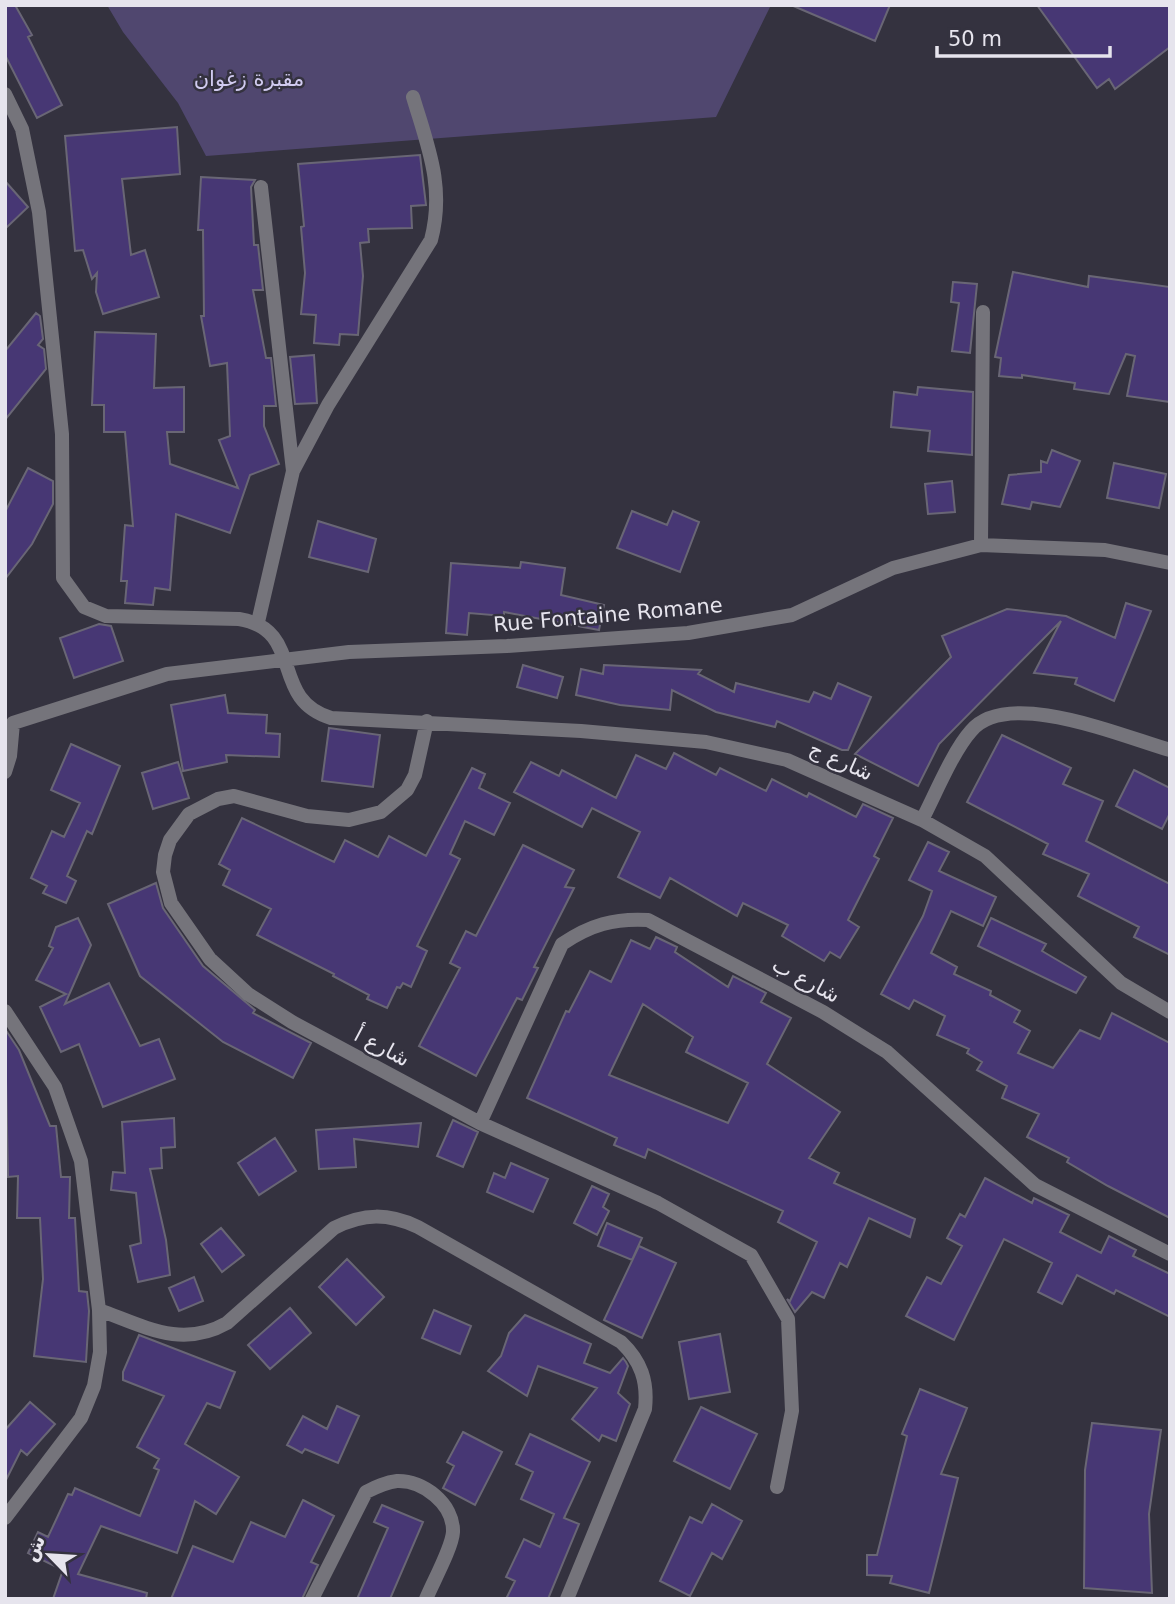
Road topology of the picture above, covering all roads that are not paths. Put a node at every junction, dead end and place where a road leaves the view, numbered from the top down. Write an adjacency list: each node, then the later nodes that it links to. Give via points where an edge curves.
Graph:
1 (5, 94): 8 (street, via 22,129 39,212 62,434 61,566 68,589 84,607 106,616)
2 (414, 97): 5 (street, via 438,191 438,216 431,240 328,405)
3 (261, 187): 5 (street)
4 (984, 313): 6 (street)
5 (293, 471): 8 (street)
6 (981, 545): 7 (street, Rue Fontaine Romane, via 1105,550); 9 (street, Rue Fontaine Romane, via 893,568 792,615 688,634)
7 (1170, 563)
8 (258, 622): 9 (street)
9 (286, 657): 10 (street, Rue Fontaine Romane, via 167,674); 11 (street, شارع ج, via 293,691 320,714)
10 (9, 719): 12 (street); 14 (street, via 10,756)
11 (426, 721): 15 (street, شارع ج, via 706,742 787,760); 18 (street, شارع أ, via 415,775 407,790 381,812 349,820 307,816 234,796 218,799 196,809 178,826 167,848 163,872 171,903 210,959 248,995)
12 (5, 737)
13 (1170, 750): 15 (street, via 1048,716 1008,713 971,730)
14 (5, 772)
15 (922, 820): 16 (street, شارع ج, via 985,856 1121,983)
16 (1170, 1013)
17 (6, 1014): 20 (street, via 55,1087 81,1161)
18 (480, 1123): 19 (street, شارع ب, via 562,944 602,922 648,920 823,1012 887,1052 1035,1185); 21 (street, شارع أ, via 658,1203 751,1255 788,1319 792,1411)
19 (1170, 1254)
20 (99, 1310): 22 (street, via 100,1352 94,1386 81,1418); 25 (street, via 169,1334 210,1332 227,1323 334,1228 359,1217 385,1215 418,1227 621,1342 640,1364 647,1394 645,1409)
21 (777, 1487)
22 (5, 1518)
23 (312, 1599): 24 (street, via 366,1492 397,1481 429,1491 450,1517 453,1533)
24 (426, 1599)
25 (567, 1599)

